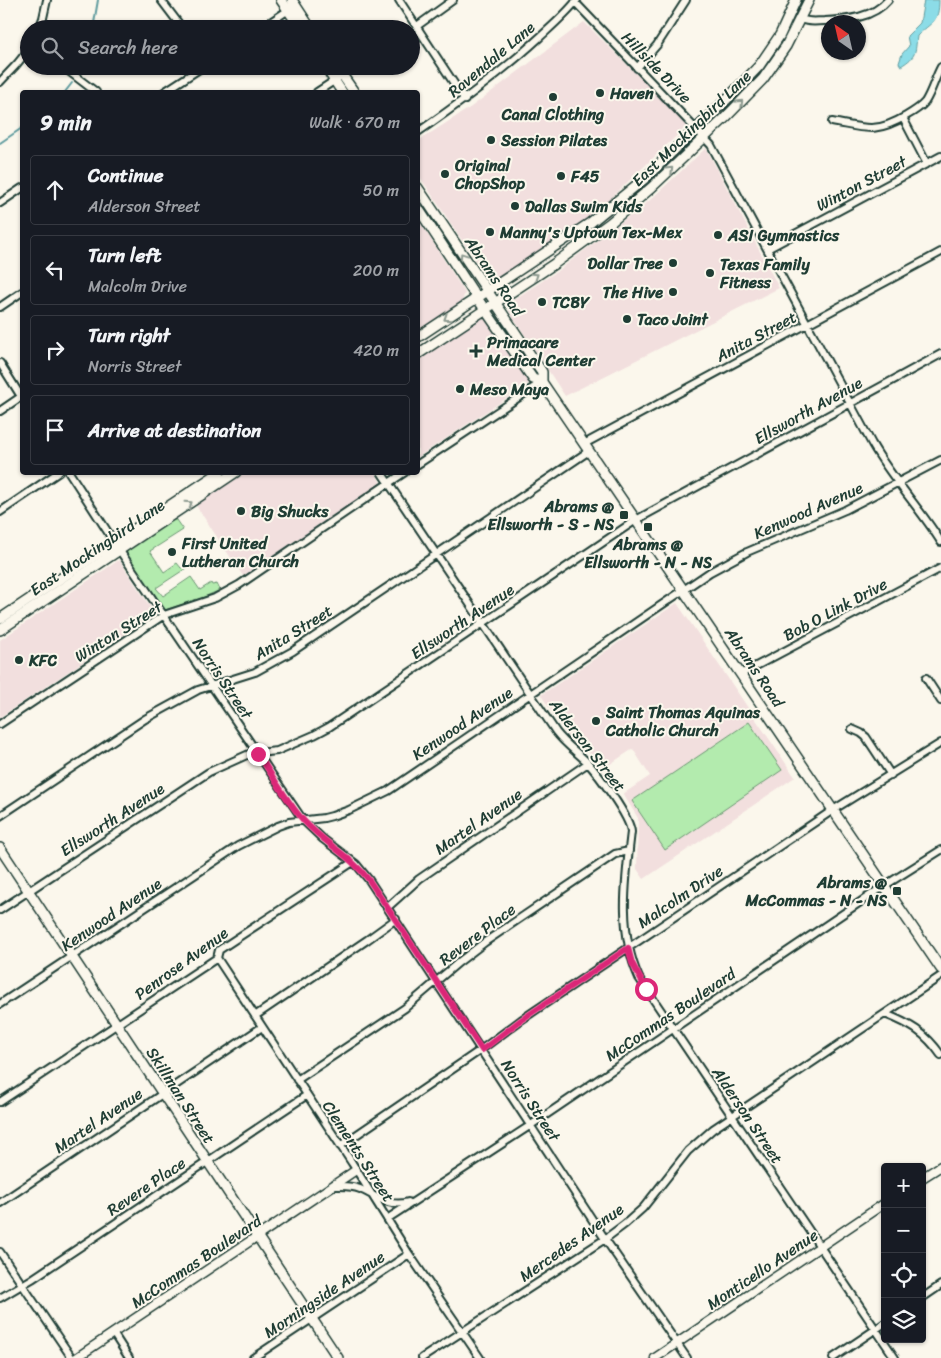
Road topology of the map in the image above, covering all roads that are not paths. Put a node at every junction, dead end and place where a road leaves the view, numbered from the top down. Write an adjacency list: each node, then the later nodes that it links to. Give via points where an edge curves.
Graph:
1 (47, 0): 14 (street)
2 (161, 0): 15 (street)
3 (281, 0): 11 (main road)
4 (399, 0): 19 (street)
5 (453, 0): 20 (street)
6 (686, 0): 24 (street)
7 (796, 0): 12 (main road, East Mockingbird Lane)
8 (809, 0): 13 (main road, East Mockingbird Lane)
9 (888, 0): 13 (street, via 860,17 806,22)
10 (576, 1): 24 (street, Hillside Drive); 36 (street, Ravendale Lane, via 516,59)
11 (292, 5): 16 (street); 17 (main road); 18 (main road)
12 (791, 14): 13 (main road); 39 (main road, East Mockingbird Lane, via 759,66)
13 (801, 19): 41 (main road, East Mockingbird Lane, one-way to 13, via 763,79)
14 (42, 20)
15 (176, 20)
16 (272, 20)
17 (298, 20)
18 (304, 20)
19 (413, 20)
20 (420, 24)
21 (420, 31): 36 (street)
22 (20, 60): 30 (street)
23 (941, 67): 37 (street, via 923,104)
24 (638, 68): 39 (street, Hillside Drive)
25 (74, 75): 31 (street)
26 (190, 75): 32 (street)
27 (335, 75): 29 (main road)
28 (338, 75): 29 (main road)
29 (338, 78): 33 (street); 34 (main road); 35 (main road)
30 (0, 82)
31 (93, 90)
32 (167, 90)
33 (320, 90)
34 (341, 90)
35 (352, 90)
36 (465, 100): 40 (street, Ravendale Lane)
37 (903, 118): 38 (street, via 879,128); 43 (street)
38 (832, 122)
39 (697, 128): 41 (street, Hillside Drive); 52 (main road, East Mockingbird Lane, via 644,179 590,224)
40 (420, 131)
41 (705, 137): 50 (street, Hillside Drive); 55 (main road, East Mockingbird Lane, one-way to 41, via 597,233)
42 (941, 156): 43 (street, Winton Street)
43 (926, 164): 50 (street, Winton Street)
44 (20, 189): 46 (street)
45 (420, 191): 47 (main road, Abrams Road)
46 (0, 203)
47 (428, 203): 48 (main road); 52 (main road, Abrams Road, one-way to 47)
48 (420, 208)
49 (420, 212): 54 (main road, Abrams Road)
50 (767, 249): 58 (street, Hillside Drive)
51 (941, 252): 58 (street, Anita Street)
52 (487, 292): 54 (main road, East Mockingbird Lane); 55 (main road, Abrams Road)
53 (20, 293): 56 (street)
54 (476, 298): 57 (main road, Abrams Road); 59 (main road, East Mockingbird Lane, one-way to 59)
55 (494, 303): 57 (main road, East Mockingbird Lane); 63 (main road, Abrams Road, via 542,372)
56 (0, 308)
57 (485, 310): 60 (main road, East Mockingbird Lane); 63 (main road, Abrams Road, via 533,379)
58 (807, 323): 66 (street, Hillside Drive); 68 (street, Anita Street)
59 (420, 337)
60 (420, 353)
61 (941, 354): 66 (street, Ellsworth Avenue)
62 (0, 363): 64 (street)
63 (542, 382): 68 (main road, Abrams Road); 70 (street)
64 (20, 394)
65 (20, 398): 67 (street)
66 (850, 404): 77 (street, Hillside Drive); 80 (street, Ellsworth Avenue)
67 (0, 411)
68 (587, 448): 80 (main road, Abrams Road); 83 (street, Anita Street)
69 (941, 460): 77 (street, Kenwood Avenue)
70 (420, 463)
71 (55, 475): 79 (street)
72 (71, 475): 82 (street, Norris Street)
73 (216, 475): 82 (main road, East Mockingbird Lane)
74 (231, 475): 82 (main road, East Mockingbird Lane, one-way to 74)
75 (383, 475): 78 (street, Alderson Street)
76 (401, 475): 78 (street, Winton Street)
77 (897, 483): 81 (street, Hillside Drive, via 928,520); 85 (street, Kenwood Avenue, via 820,522 747,552)
78 (388, 484): 83 (street, Alderson Street); 87 (street, Winton Street, via 239,585 215,598)
79 (0, 512)
80 (636, 520): 85 (main road, Abrams Road); 89 (street, Ellsworth Avenue)
81 (941, 542)
82 (117, 546): 86 (main road, East Mockingbird Lane); 87 (street, Norris Street)
83 (436, 554): 89 (street, Alderson Street); 93 (street, Anita Street, via 273,663)
84 (941, 568): 91 (street, Bob O Link Drive)
85 (683, 589): 91 (main road, Abrams Road); 94 (street, Kenwood Avenue)
86 (36, 601): 88 (main road, East Mockingbird Lane); 90 (main road, East Mockingbird Lane)
87 (164, 615): 93 (street, Norris Street); 96 (street, Winton Street)
88 (0, 619)
89 (483, 624): 94 (street, Alderson Street); 99 (street, Ellsworth Avenue, via 314,735 277,751)
90 (0, 630)
91 (741, 674): 102 (main road, Abrams Road)
92 (926, 678): 95 (street)
93 (211, 685): 99 (street, Norris Street); 103 (street, Anita Street, via 145,719)
94 (531, 693): 100 (street, Alderson Street, via 565,744); 104 (street, Kenwood Avenue, via 388,791)
95 (941, 701)
96 (0, 724)
97 (852, 729): 101 (street, via 866,737)
98 (941, 743): 101 (street, Malcolm Drive)
99 (258, 754): 105 (street, Norris Street); 112 (street, Ellsworth Avenue, via 249,754 209,772)
100 (588, 763): 109 (street, Alderson Street, via 629,821); 113 (street, Martel Avenue, via 419,879)
101 (891, 775): 102 (street, Malcolm Drive)
102 (833, 810): 111 (main road, Abrams Road); 116 (street, Malcolm Drive)
103 (0, 816)
104 (324, 818): 105 (street, Kenwood Avenue); 106 (street, via 319,826)
105 (303, 820): 106 (street, Norris Street); 117 (street, Kenwood Avenue, via 278,826 238,846)
106 (321, 837): 110 (street, Norris Street)
107 (0, 848): 112 (main road, Skillman Street)
108 (941, 850): 111 (street, McCommas Boulevard)
109 (629, 851): 116 (street, Alderson Street, via 624,916); 121 (street, Revere Place, via 615,854 485,942)
110 (353, 862): 113 (street, Norris Street); 118 (street, Penrose Avenue, via 220,950)
111 (884, 886): 119 (main road, Abrams Road); 127 (street, McCommas Boulevard)
112 (28, 891): 114 (street, Ellsworth Avenue); 117 (main road, Skillman Street)
113 (388, 907): 115 (street, Norris Street)
114 (0, 910)
115 (396, 919): 121 (street, Norris Street); 124 (street)
116 (628, 948): 127 (street, Alderson Street, via 639,978); 128 (street, Malcolm Drive)
117 (72, 957): 122 (street, Kenwood Avenue); 125 (main road, Skillman Street)
118 (216, 958): 124 (street, Clements Street); 125 (street, Penrose Avenue)
119 (941, 969)
120 (941, 976): 123 (street, Mercedes Avenue)
121 (437, 982): 128 (street, Norris Street); 130 (street, Revere Place, via 405,1008)
122 (0, 1004)
123 (885, 1014): 129 (street, via 916,1028); 134 (street, Mercedes Avenue)
124 (255, 1016): 126 (street, Clements Street)
125 (117, 1024): 131 (main road, Skillman Street); 133 (street, Penrose Avenue)
126 (262, 1027): 130 (street, Clements Street); 131 (street, Martel Avenue)
127 (672, 1028): 134 (street, Alderson Street); 135 (street, McCommas Boulevard)
128 (482, 1050): 135 (street, Norris Street); 136 (street, Malcolm Drive)
129 (941, 1055)
130 (297, 1080): 132 (street, Clements Street)
131 (162, 1094): 137 (main road, Skillman Street); 144 (street, Martel Avenue)
132 (307, 1096): 136 (street, Clements Street); 137 (street, Revere Place)
133 (0, 1102)
134 (731, 1116): 148 (street, Mercedes Avenue, via 688,1151 643,1208); 149 (street, Alderson Street)
135 (531, 1125): 143 (street, McCommas Boulevard); 148 (street, Norris Street)
136 (340, 1146): 139 (street, Clements Street)
137 (207, 1162): 147 (main road, Skillman Street); 152 (street, Revere Place)
138 (941, 1166): 140 (street)
139 (356, 1170): 141 (street, McCommas Boulevard); 142 (street, Clements Street)
140 (926, 1175)
141 (331, 1186): 142 (street, McCommas Boulevard, via 360,1189); 147 (street, McCommas Boulevard)
142 (373, 1197): 143 (street, McCommas Boulevard, via 395,1204); 146 (street, Clements Street)
143 (414, 1200): 146 (street, McCommas Boulevard)
144 (0, 1203)
145 (881, 1206): 149 (street, Monticello Avenue)
146 (387, 1219): 151 (street, Clements Street)
147 (256, 1237): 156 (main road, Skillman Street); 160 (street, McCommas Boulevard)
148 (605, 1239): 159 (street, Mercedes Avenue); 161 (street, Norris Street)
149 (820, 1247): 158 (street, Alderson Street); 161 (street, Monticello Avenue)
150 (0, 1252): 152 (street)
151 (409, 1254): 156 (street, Morningside Avenue); 159 (street, Clements Street)
152 (21, 1284): 155 (street, Revere Place); 162 (street)
153 (941, 1285): 154 (street)
154 (926, 1295)
155 (0, 1298)
156 (312, 1319): 165 (street, Morningside Avenue); 166 (main road, Skillman Street)
157 (881, 1326): 158 (street)
158 (876, 1329): 171 (street); 172 (street, Alderson Street)
159 (462, 1332): 167 (street, Mercedes Avenue); 168 (street, Clements Street)
160 (113, 1333): 163 (street, McCommas Boulevard); 164 (street)
161 (677, 1344): 169 (street, Monticello Avenue); 170 (street, Norris Street)
162 (72, 1358)
163 (76, 1358)
164 (129, 1358)
165 (253, 1358)
166 (338, 1358)
167 (422, 1358)
168 (480, 1358)
169 (655, 1358)
170 (687, 1358)
171 (833, 1358)
172 (895, 1358)

